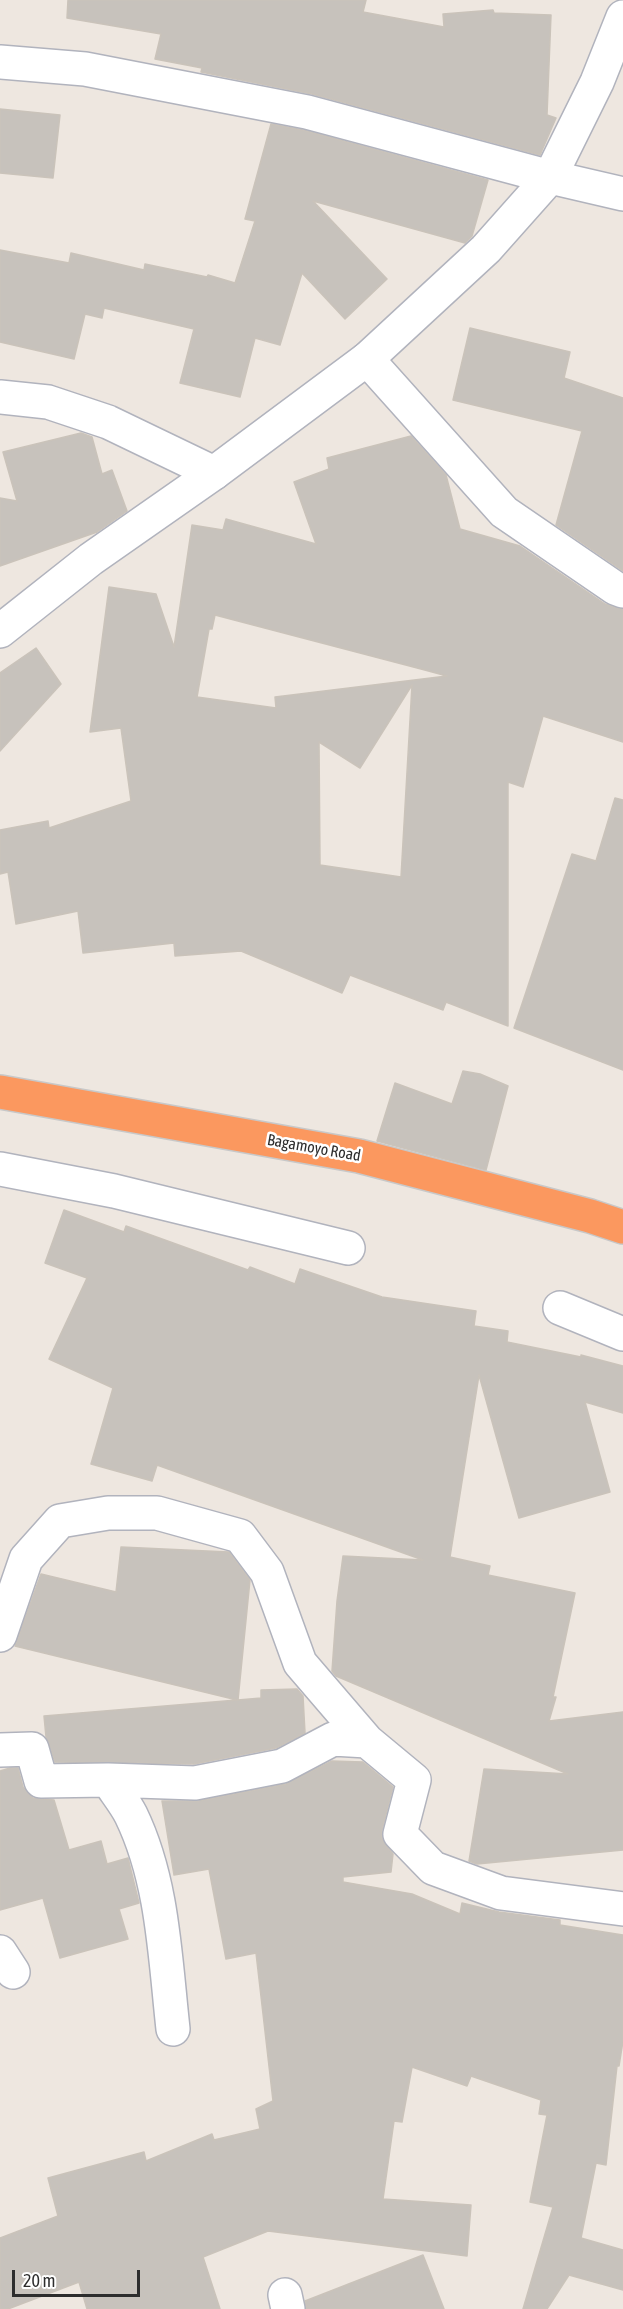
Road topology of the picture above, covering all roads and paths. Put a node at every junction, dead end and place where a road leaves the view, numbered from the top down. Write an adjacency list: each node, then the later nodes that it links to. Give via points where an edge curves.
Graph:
1 (623, 17): 3 (street, via 597,82)
2 (0, 62): 3 (street, via 85,69 308,112)
3 (550, 177): 4 (street); 5 (street, via 486,249)
4 (623, 194)
5 (367, 359): 7 (street); 8 (street, via 504,512)
6 (0, 397): 7 (street, via 48,402 108,422)
7 (214, 473): 9 (street, via 91,559)
8 (623, 591)
9 (0, 631)
10 (0, 1092): 12 (highway, Bagamoyo Road, via 360,1156)
11 (0, 1169): 13 (street, via 114,1191)
12 (623, 1227)
13 (348, 1248)
14 (560, 1308): 15 (street)
15 (623, 1334)
16 (0, 1635): 17 (street, via 26,1559 60,1521 128,1513 193,1522 240,1536 267,1572 300,1663)
17 (367, 1741): 19 (street, via 333,1739 282,1766 195,1783); 20 (street, via 414,1780 400,1834 433,1868 501,1893)
18 (0, 1750): 19 (street, via 32,1749 41,1781)
19 (108, 1780): 21 (street, via 131,1814 150,1866 159,1907)
20 (623, 1909)
21 (173, 2029)

